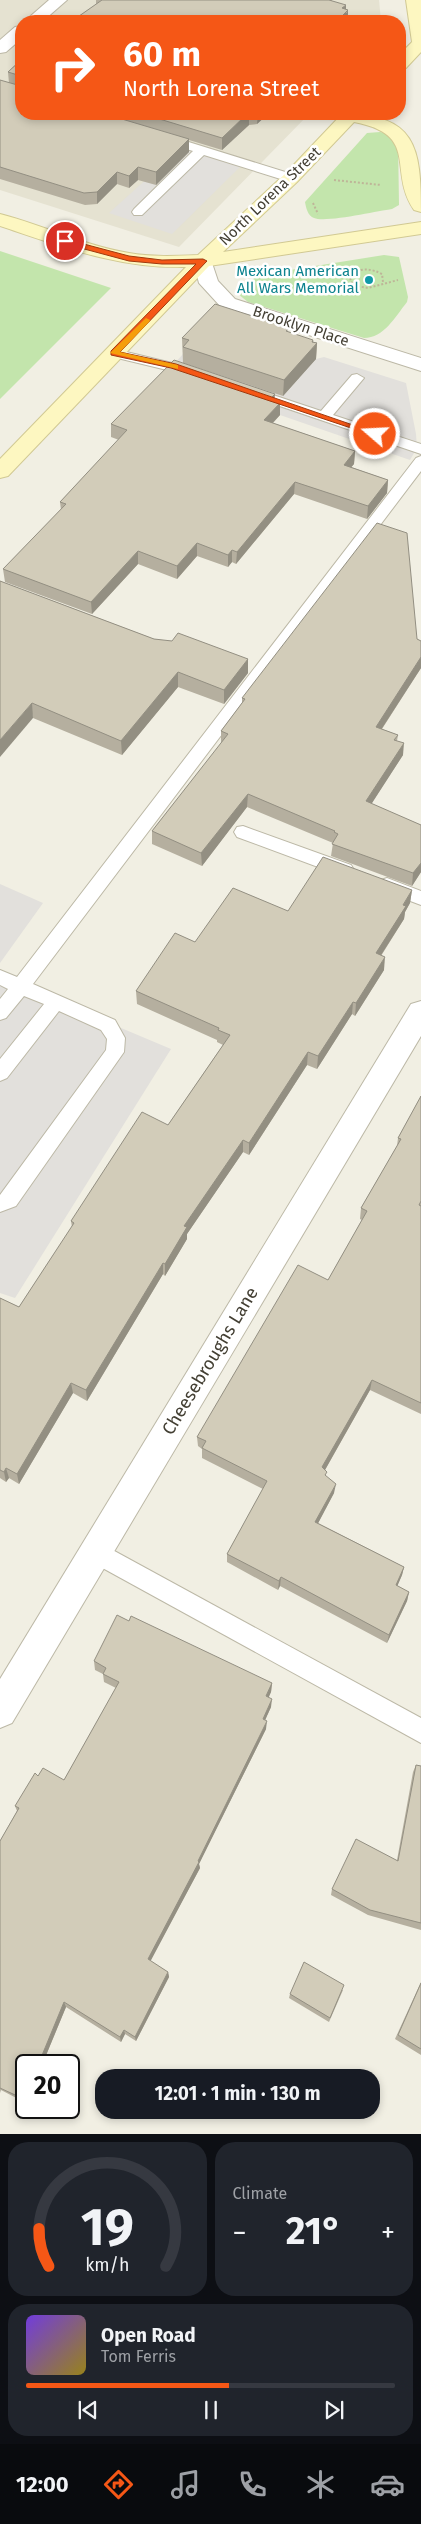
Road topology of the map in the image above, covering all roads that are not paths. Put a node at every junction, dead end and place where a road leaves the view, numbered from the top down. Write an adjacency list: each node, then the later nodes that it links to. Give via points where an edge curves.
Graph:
1 (59, 0): 3 (street)
2 (414, 0): 5 (street)
3 (40, 15)
4 (15, 36): 6 (street)
5 (420, 44): 7 (street)
6 (0, 48)
7 (406, 58)
8 (346, 120): 12 (street, North Lorena Street)
9 (368, 120): 13 (street, via 388,126 402,137 414,194)
10 (158, 136): 11 (lane)
11 (202, 150): 12 (lane); 14 (lane)
12 (291, 178): 17 (street, North Lorena Street)
13 (421, 206)
14 (138, 212)
15 (0, 220): 17 (street, via 129,259)
16 (421, 228): 17 (street)
17 (203, 261): 18 (street, North Lorena Street); 19 (street, Brooklyn Place, via 209,283 228,303)
18 (114, 353): 20 (lane); 26 (street, North Lorena Street)
19 (421, 365)
20 (202, 376)
21 (357, 378): 23 (lane)
22 (239, 388): 23 (lane)
23 (324, 416): 24 (lane)
24 (421, 450)
25 (421, 461): 30 (lane)
26 (0, 471)
27 (243, 832): 28 (lane)
28 (421, 898)
29 (0, 977): 30 (lane)
30 (22, 985): 31 (lane); 33 (lane)
31 (57, 1001): 34 (lane); 35 (lane, via 108,1025 116,1038 115,1052 9,1200)
32 (421, 1012): 36 (street, Cheesebroughs Lane)
33 (0, 1013)
34 (0, 1073)
35 (0, 1204)
36 (96, 1552): 37 (street, Cheesebroughs Lane); 38 (lane)
37 (0, 1711)
38 (421, 1730)

